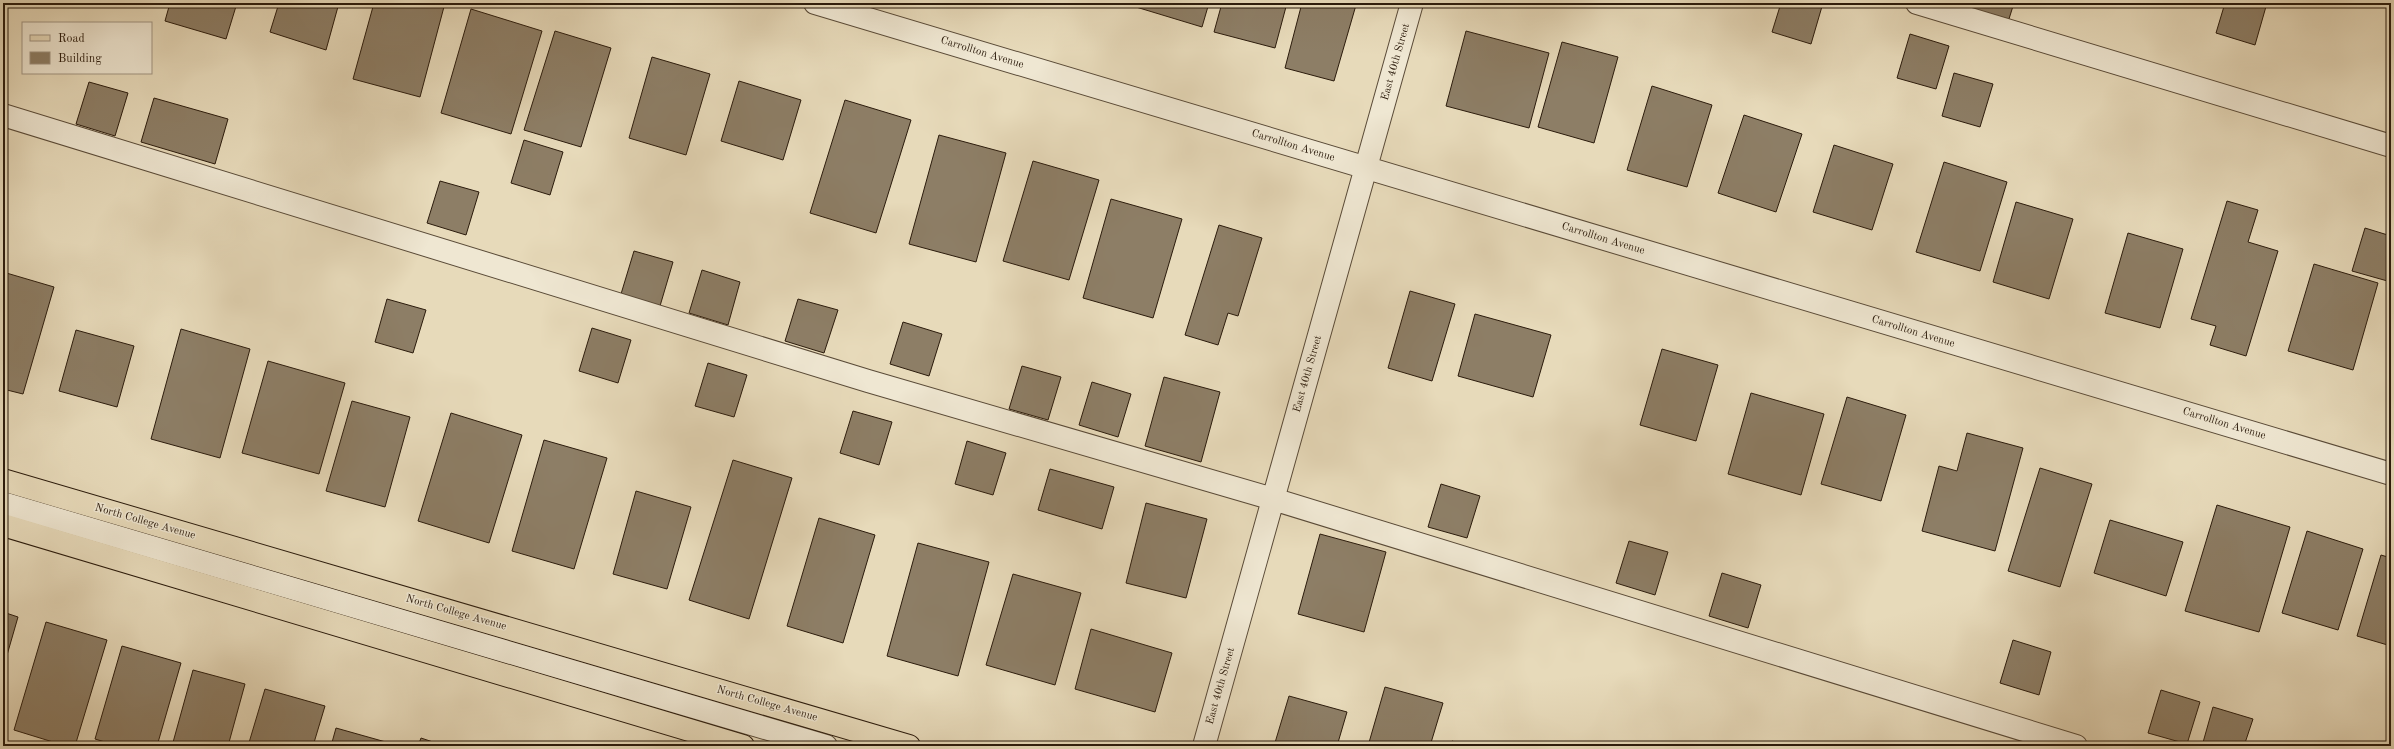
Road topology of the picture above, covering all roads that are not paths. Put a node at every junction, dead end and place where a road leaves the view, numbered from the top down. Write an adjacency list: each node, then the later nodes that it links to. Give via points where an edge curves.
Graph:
1 (815, 3): 6 (street, Carrollton Avenue)
2 (1412, 3): 6 (street, East 40th Street)
3 (1917, 3): 5 (street)
4 (3, 115): 9 (street, via 876,383)
5 (2391, 146)
6 (1366, 168): 7 (street, Carrollton Avenue); 9 (street, East 40th Street)
7 (2391, 474)
8 (3, 480): 14 (main road, North College Avenue)
9 (1273, 499): 15 (street, East 40th Street); 16 (street)
10 (3, 502): 13 (street, North College Avenue)
11 (3, 525): 12 (main road)
12 (743, 746)
13 (826, 746)
14 (909, 746)
15 (1204, 746)
16 (2076, 746)

